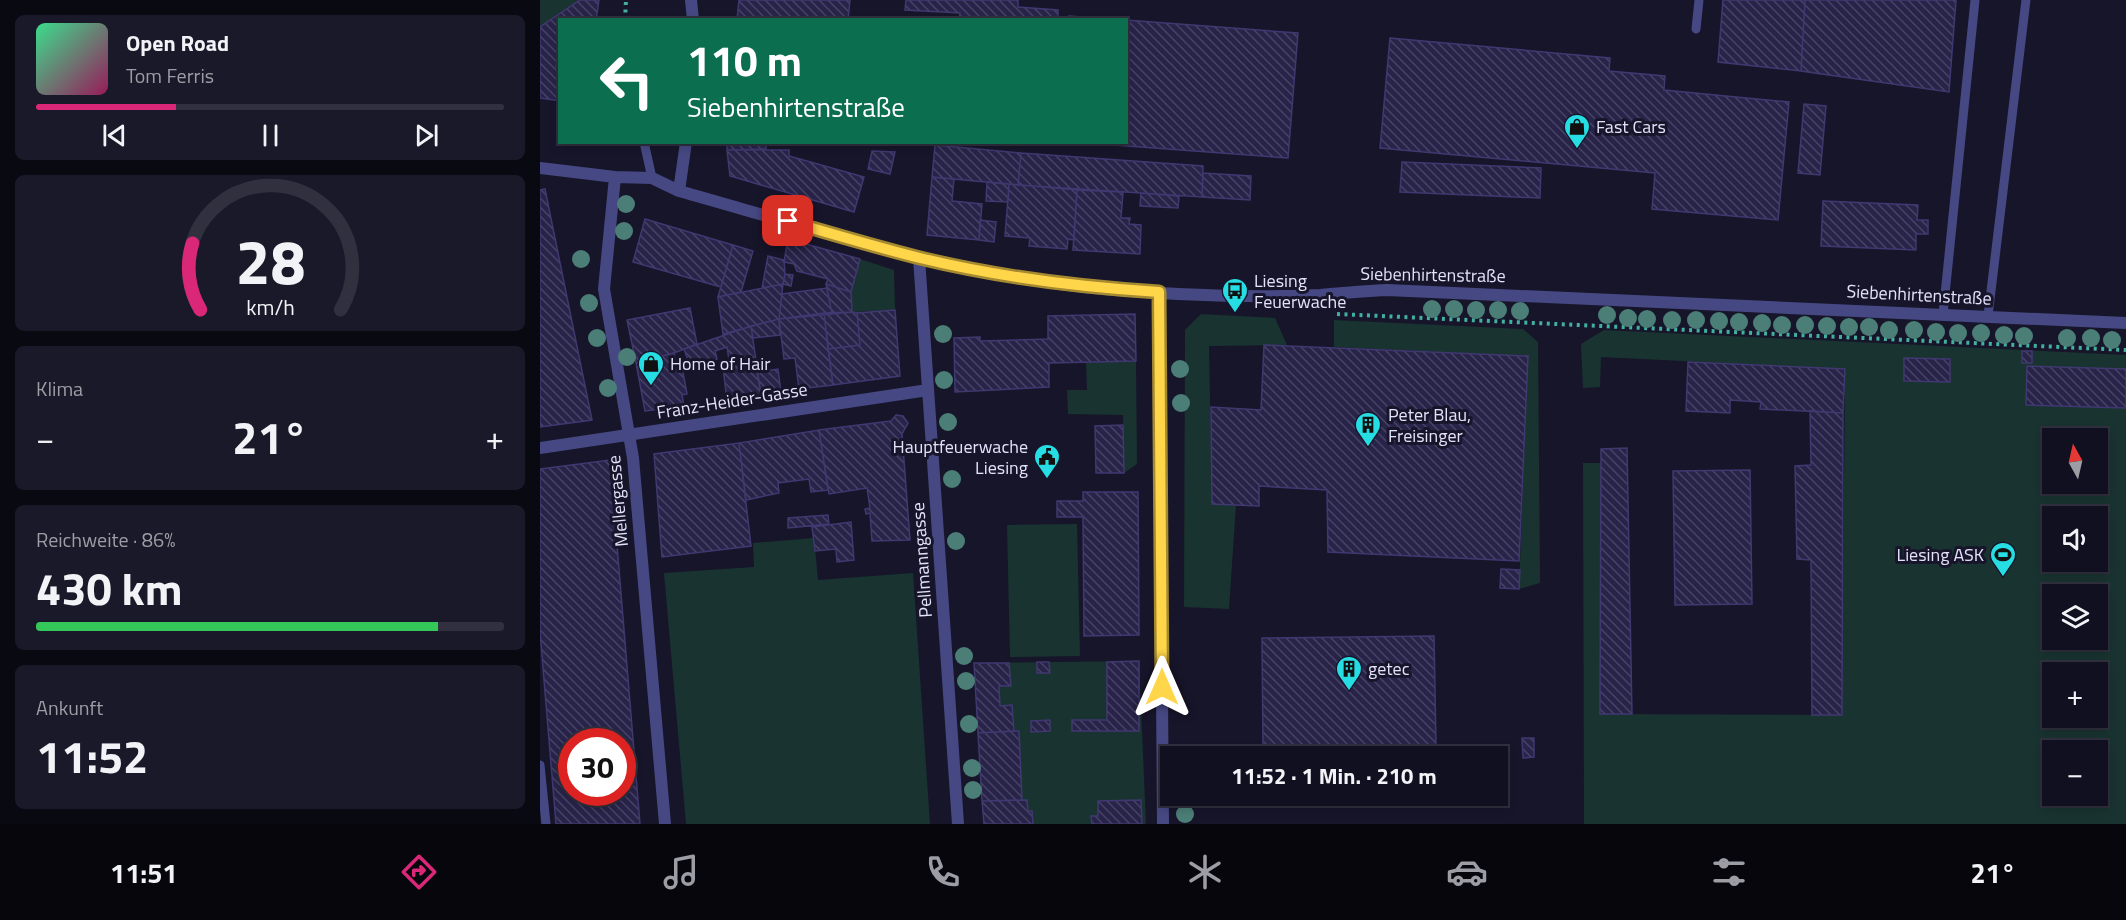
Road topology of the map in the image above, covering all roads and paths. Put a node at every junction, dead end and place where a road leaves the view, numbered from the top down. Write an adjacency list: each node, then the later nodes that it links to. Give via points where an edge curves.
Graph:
1 (626, 0): 6 (path)
2 (691, 0): 7 (street)
3 (1699, 0): 8 (lane)
4 (1975, 0): 18 (lane)
5 (2026, 0): 19 (lane)
6 (625, 18)
7 (693, 18)
8 (1696, 29)
9 (644, 144): 13 (lane)
10 (686, 144): 14 (street)
11 (540, 168): 12 (street)
12 (615, 177): 13 (street); 23 (street, Mellergasse, via 604,289)
13 (652, 178): 14 (street, Siebenhirtenstraße)
14 (679, 191): 15 (street, Siebenhirtenstraße)
15 (920, 258): 16 (street, Siebenhirtenstraße, via 1101,289); 22 (street, Pellmanngasse)
16 (1159, 292): 18 (street, Siebenhirtenstraße, via 1319,295 1387,290); 29 (street)
17 (1330, 314): 21 (path)
18 (1943, 314): 19 (street, Siebenhirtenstraße)
19 (1988, 316): 20 (street, Siebenhirtenstraße)
20 (2126, 323)
21 (2126, 350)
22 (928, 390): 23 (street, Franz-Heider-Gasse); 28 (street, Pellmanngasse)
23 (629, 435): 24 (street, Franz-Heider-Gasse); 27 (street, Mellergasse)
24 (540, 448)
25 (540, 765): 26 (lane)
26 (546, 824)
27 (665, 824)
28 (958, 824)
29 (1163, 824)

